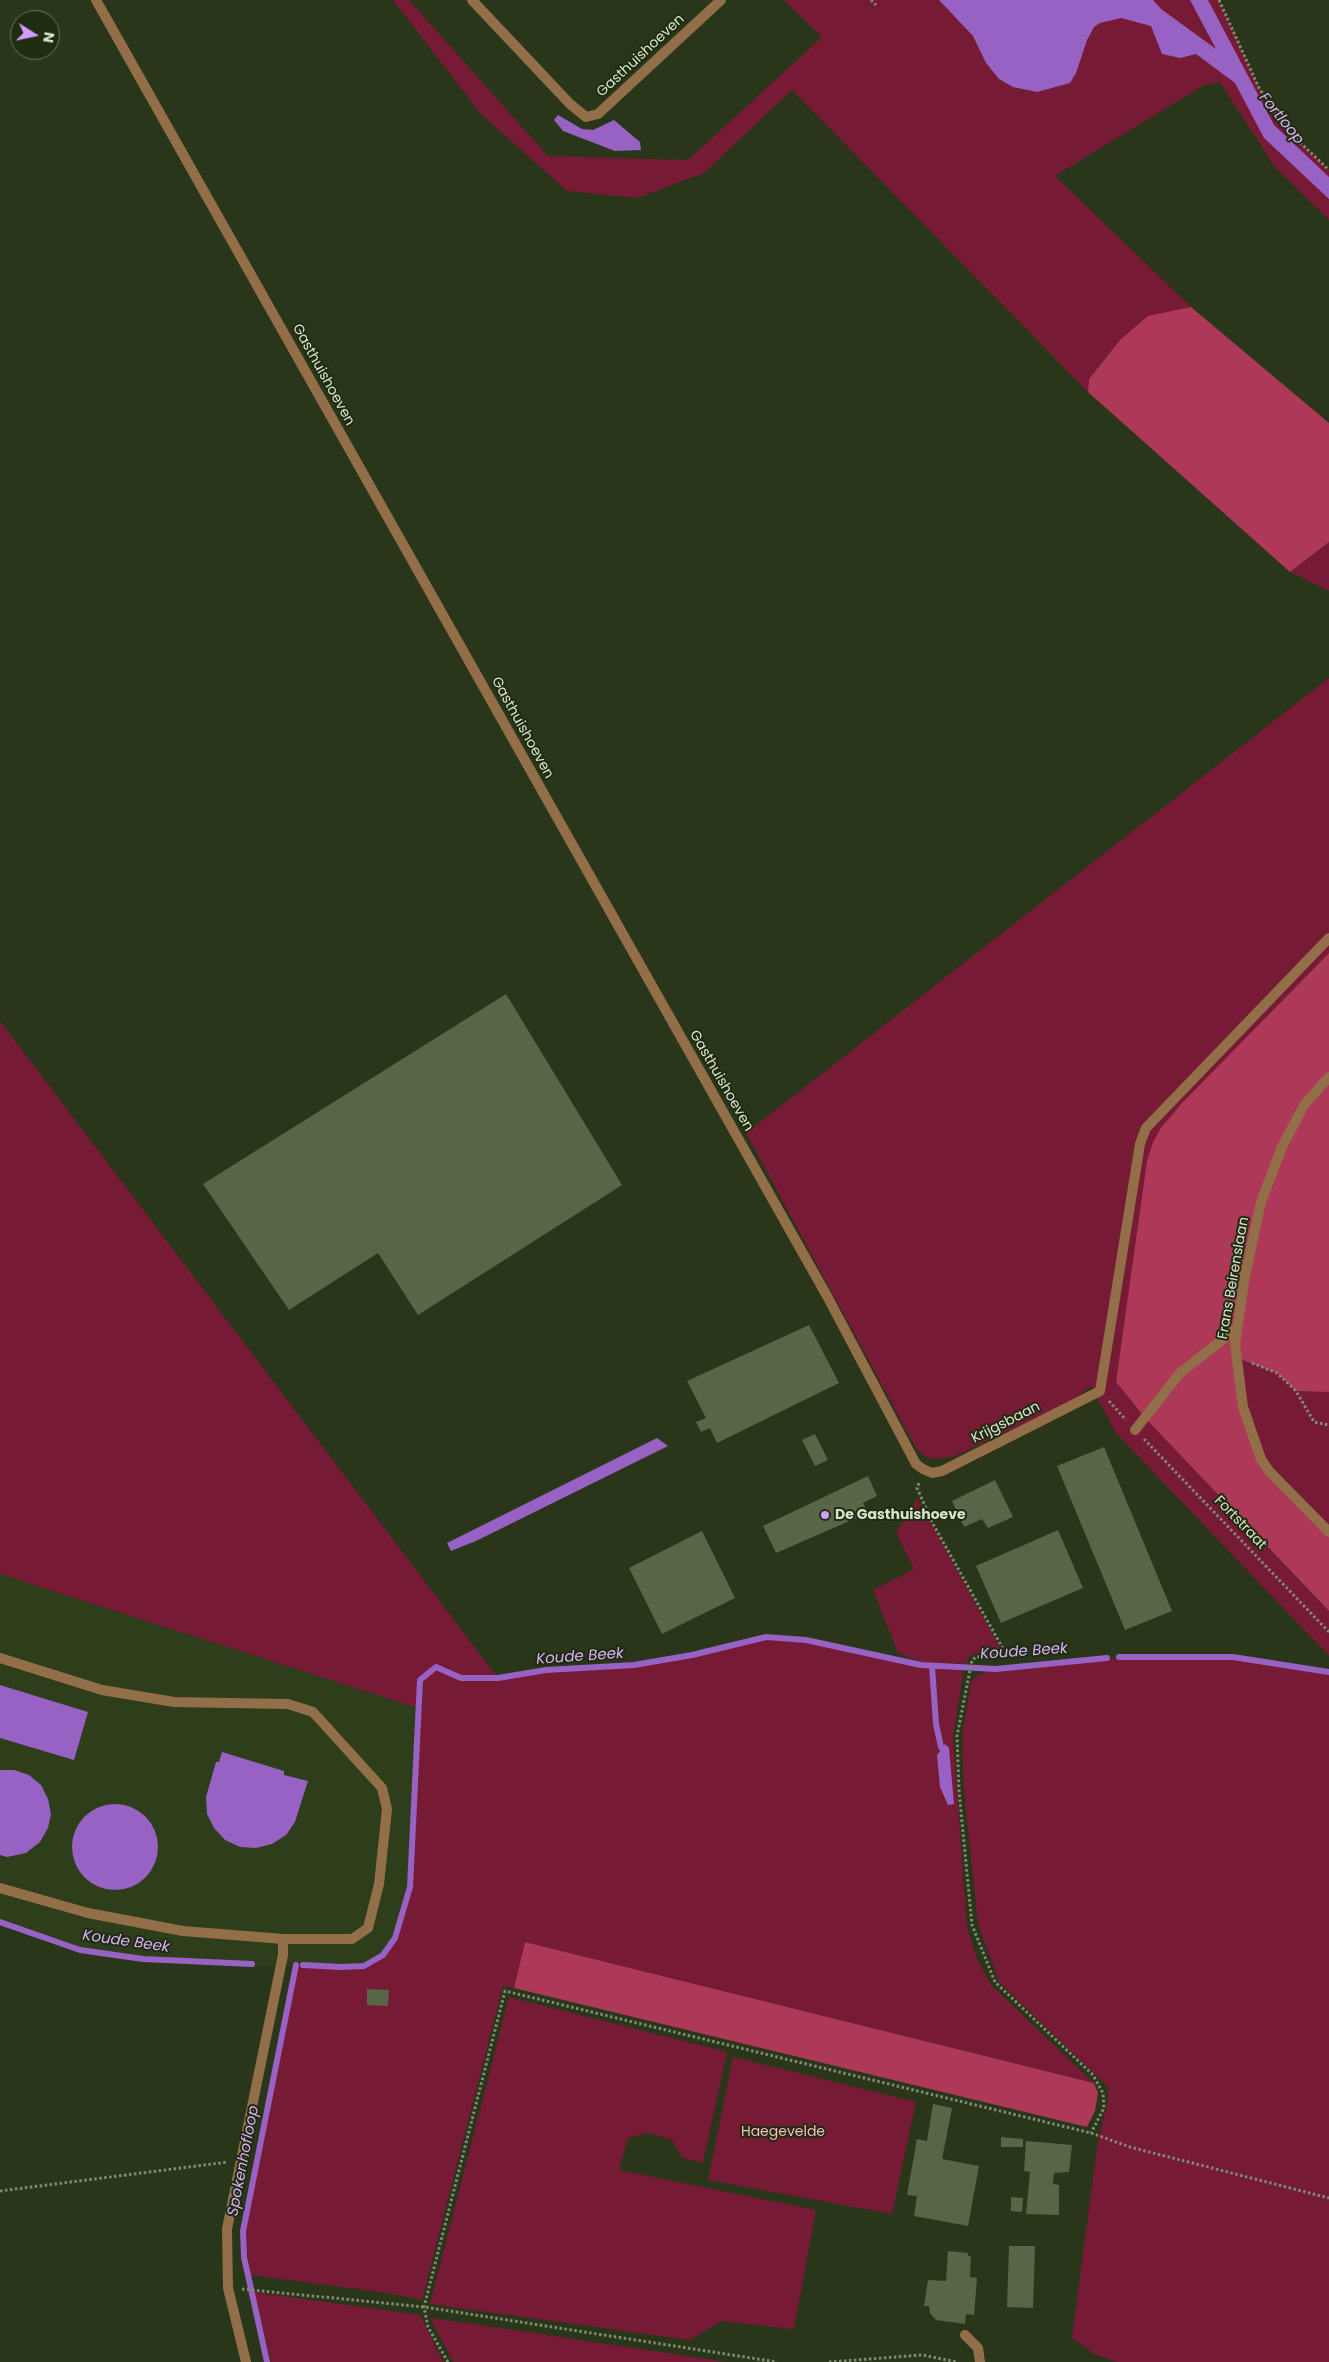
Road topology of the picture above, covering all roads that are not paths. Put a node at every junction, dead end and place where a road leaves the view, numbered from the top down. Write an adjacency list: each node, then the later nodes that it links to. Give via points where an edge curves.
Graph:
1 (96, 0): 8 (street, Gasthuishoeven, via 827,1296 916,1464)
2 (472, 0): 3 (street, Gasthuishoeven, via 586,117 598,114)
3 (721, 0)
4 (1329, 938): 8 (street, Krijgsbaan, via 1146,1128 1140,1144 1100,1391 942,1471 932,1473)
5 (1329, 1077): 6 (street, Frans Beirenslaan, via 1304,1105 1282,1147 1261,1202)
6 (1236, 1329): 7 (street, via 1180,1373); 9 (street, Frans Beirenslaan, via 1236,1358 1243,1407 1261,1459)
7 (1135, 1430)
8 (923, 1469)
9 (1329, 1532)
10 (0, 1658): 12 (street, via 102,1690 174,1702 288,1704 313,1712 382,1788 387,1809 379,1884 368,1928 352,1939)
11 (0, 1888): 12 (street, via 88,1913 183,1932)
12 (283, 1939): 14 (street, via 227,2229 228,2288)
13 (965, 2335): 15 (street, via 978,2348)
14 (246, 2362)
15 (980, 2362)

